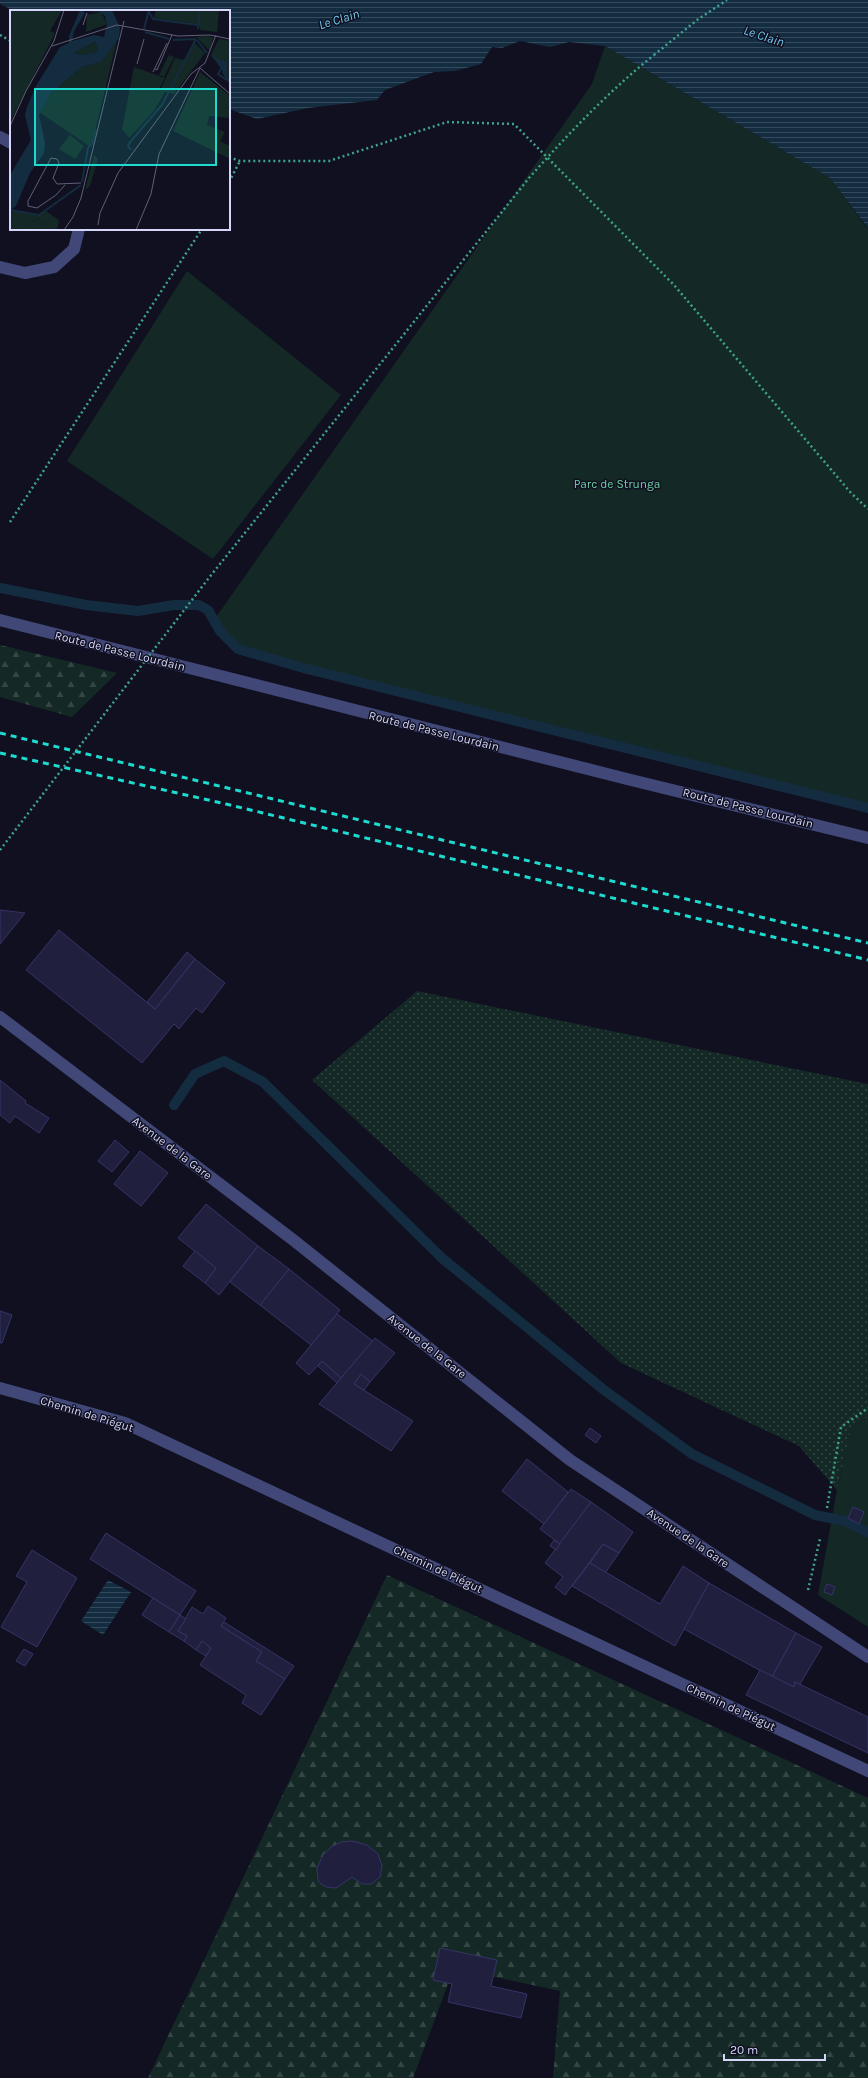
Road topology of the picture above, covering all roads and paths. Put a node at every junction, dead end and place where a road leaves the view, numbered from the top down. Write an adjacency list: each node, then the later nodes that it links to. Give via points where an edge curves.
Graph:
1 (727, 0): 16 (path, bridge, via 697,20 628,75 577,123 529,178 208,579)
2 (0, 35): 3 (path)
3 (10, 41)
4 (0, 137): 5 (street)
5 (10, 142)
6 (230, 157): 7 (path)
7 (240, 161): 8 (path); 12 (path, via 329,161 447,122 514,124 674,286 851,493)
8 (230, 180)
9 (79, 230): 11 (street, via 74,249 54,266 25,273)
10 (201, 230): 13 (path)
11 (0, 267)
12 (868, 509)
13 (10, 522)
14 (0, 620): 15 (street, Route de Passe Lourdain)
15 (868, 838)
16 (0, 850)
17 (0, 1017): 22 (street, Avenue de la Gare, via 292,1239 570,1460)
18 (0, 1388): 24 (street, Chemin de Piégut, via 125,1423)
19 (868, 1408): 20 (path, via 841,1427)
20 (827, 1508)
21 (820, 1539): 22 (path)
22 (801, 1613): 23 (street, Avenue de la Gare)
23 (868, 1657)
24 (868, 1772)

